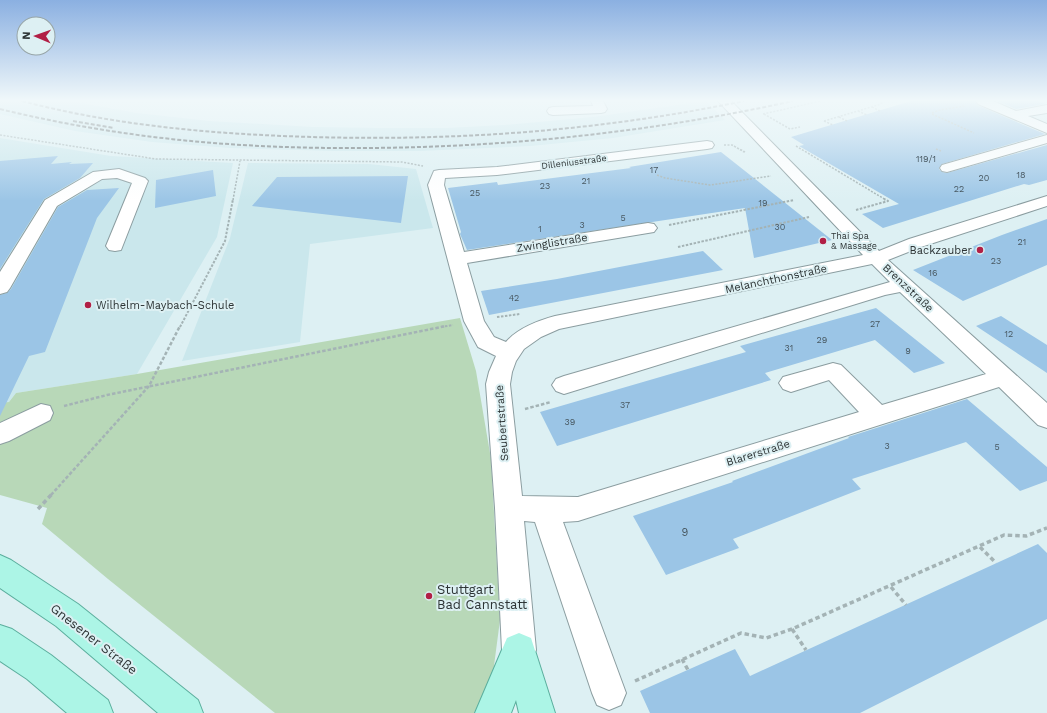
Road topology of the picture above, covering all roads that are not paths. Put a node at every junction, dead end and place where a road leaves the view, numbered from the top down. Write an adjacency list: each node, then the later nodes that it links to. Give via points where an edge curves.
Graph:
1 (756, 134): 8 (street, Brenzstraße)
2 (1047, 139): 4 (street)
3 (707, 144): 9 (street, Dilleniusstraße, via 497,171 439,174 436,185)
4 (947, 168)
5 (1047, 201): 8 (street, Melanchthonstraße)
6 (655, 227): 9 (street, Zwinglistraße)
7 (115, 246): 11 (street, via 140,181 119,173 98,175 51,203)
8 (876, 258): 10 (street, Brenzstraße); 12 (street, Melanchthonstraße, via 555,323 536,329 519,340)
9 (456, 259): 12 (street, via 474,321 486,342)
10 (904, 285): 13 (street, Brenzstraße); 15 (street, via 882,289)
11 (0, 288)
12 (509, 353): 20 (street, Seubertstraße, via 500,369 498,384)
13 (1003, 377): 17 (street, Blarerstraße); 18 (street, Brenzstraße)
14 (791, 383): 17 (street, via 833,371)
15 (564, 385)
16 (41, 414): 19 (street)
17 (878, 416): 21 (street, Blarerstraße, via 578,509)
18 (1047, 418)
19 (0, 434)
20 (509, 508): 21 (street, Blarerstraße); 24 (street, Seubertstraße)
21 (545, 510): 25 (street)
22 (0, 570): 27 (main road, Gnesener Straße, via 67,615)
23 (0, 641): 26 (main road, via 39,667)
24 (519, 650): 28 (main road); 29 (main road)
25 (609, 693)
26 (95, 713)
27 (185, 713)
28 (493, 713)
29 (537, 713)

